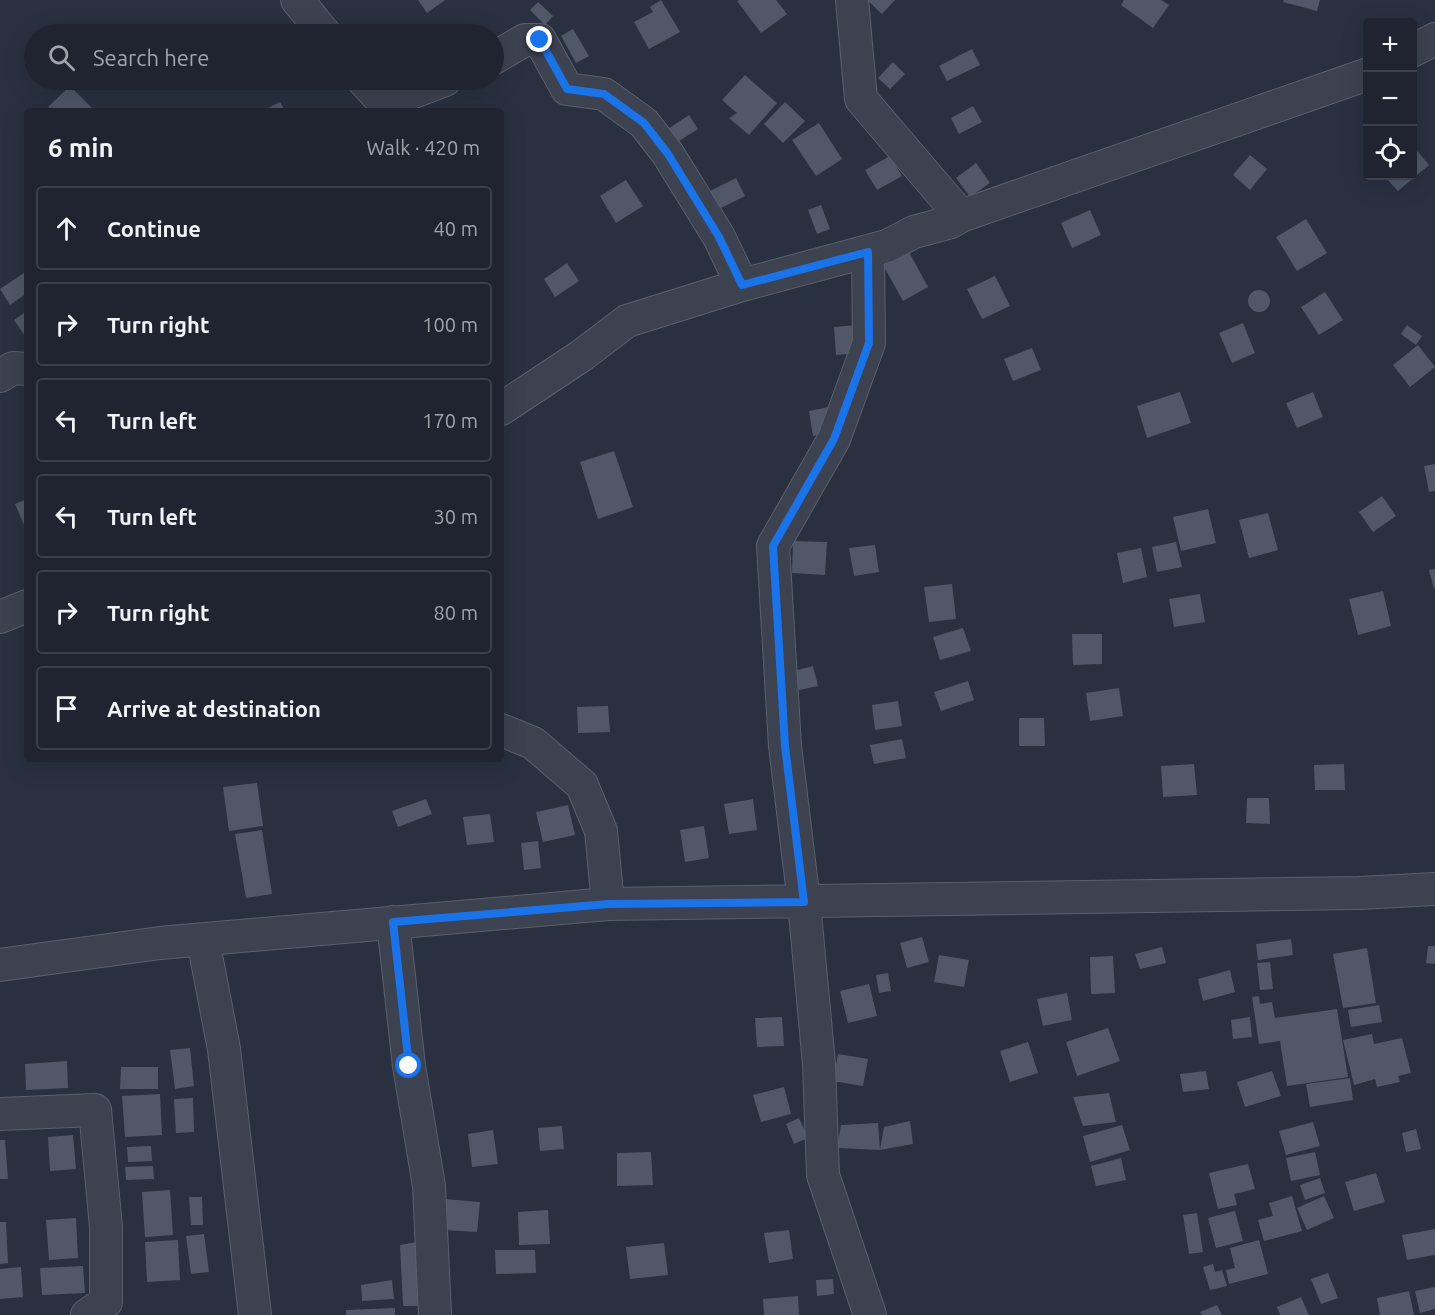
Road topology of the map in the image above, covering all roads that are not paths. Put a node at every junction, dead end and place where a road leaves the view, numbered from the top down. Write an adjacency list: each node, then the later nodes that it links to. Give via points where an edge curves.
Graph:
1 (297, 0): 3 (street)
2 (852, 0): 10 (street, via 861,99)
3 (317, 24)
4 (1435, 39): 5 (street)
5 (1417, 49)
6 (504, 52): 12 (street, via 525,40 540,40 567,89 604,94 644,123 668,154 719,237)
7 (1363, 76): 10 (street)
8 (372, 90): 9 (street, via 384,103)
9 (418, 90)
10 (961, 216): 11 (street)
11 (868, 252): 12 (street); 20 (street, via 869,343 834,439 773,546 785,746)
12 (742, 285): 15 (street, via 627,321)
13 (24, 369): 14 (street, via 13,368)
14 (0, 376)
15 (504, 407)
16 (24, 607): 17 (street)
17 (0, 616)
18 (504, 731): 21 (street, via 533,743 582,785 600,831)
19 (1435, 889): 20 (street)
20 (804, 902): 21 (street); 29 (street, via 819,1064 823,1175)
21 (608, 904): 22 (street)
22 (393, 922): 23 (street); 28 (street, via 409,1066 429,1186)
23 (203, 939): 24 (street); 27 (street, via 224,1050)
24 (0, 965)
25 (0, 1114): 26 (street, via 94,1110 106,1227 106,1302)
26 (87, 1315)
27 (255, 1315)
28 (435, 1315)
29 (870, 1315)

